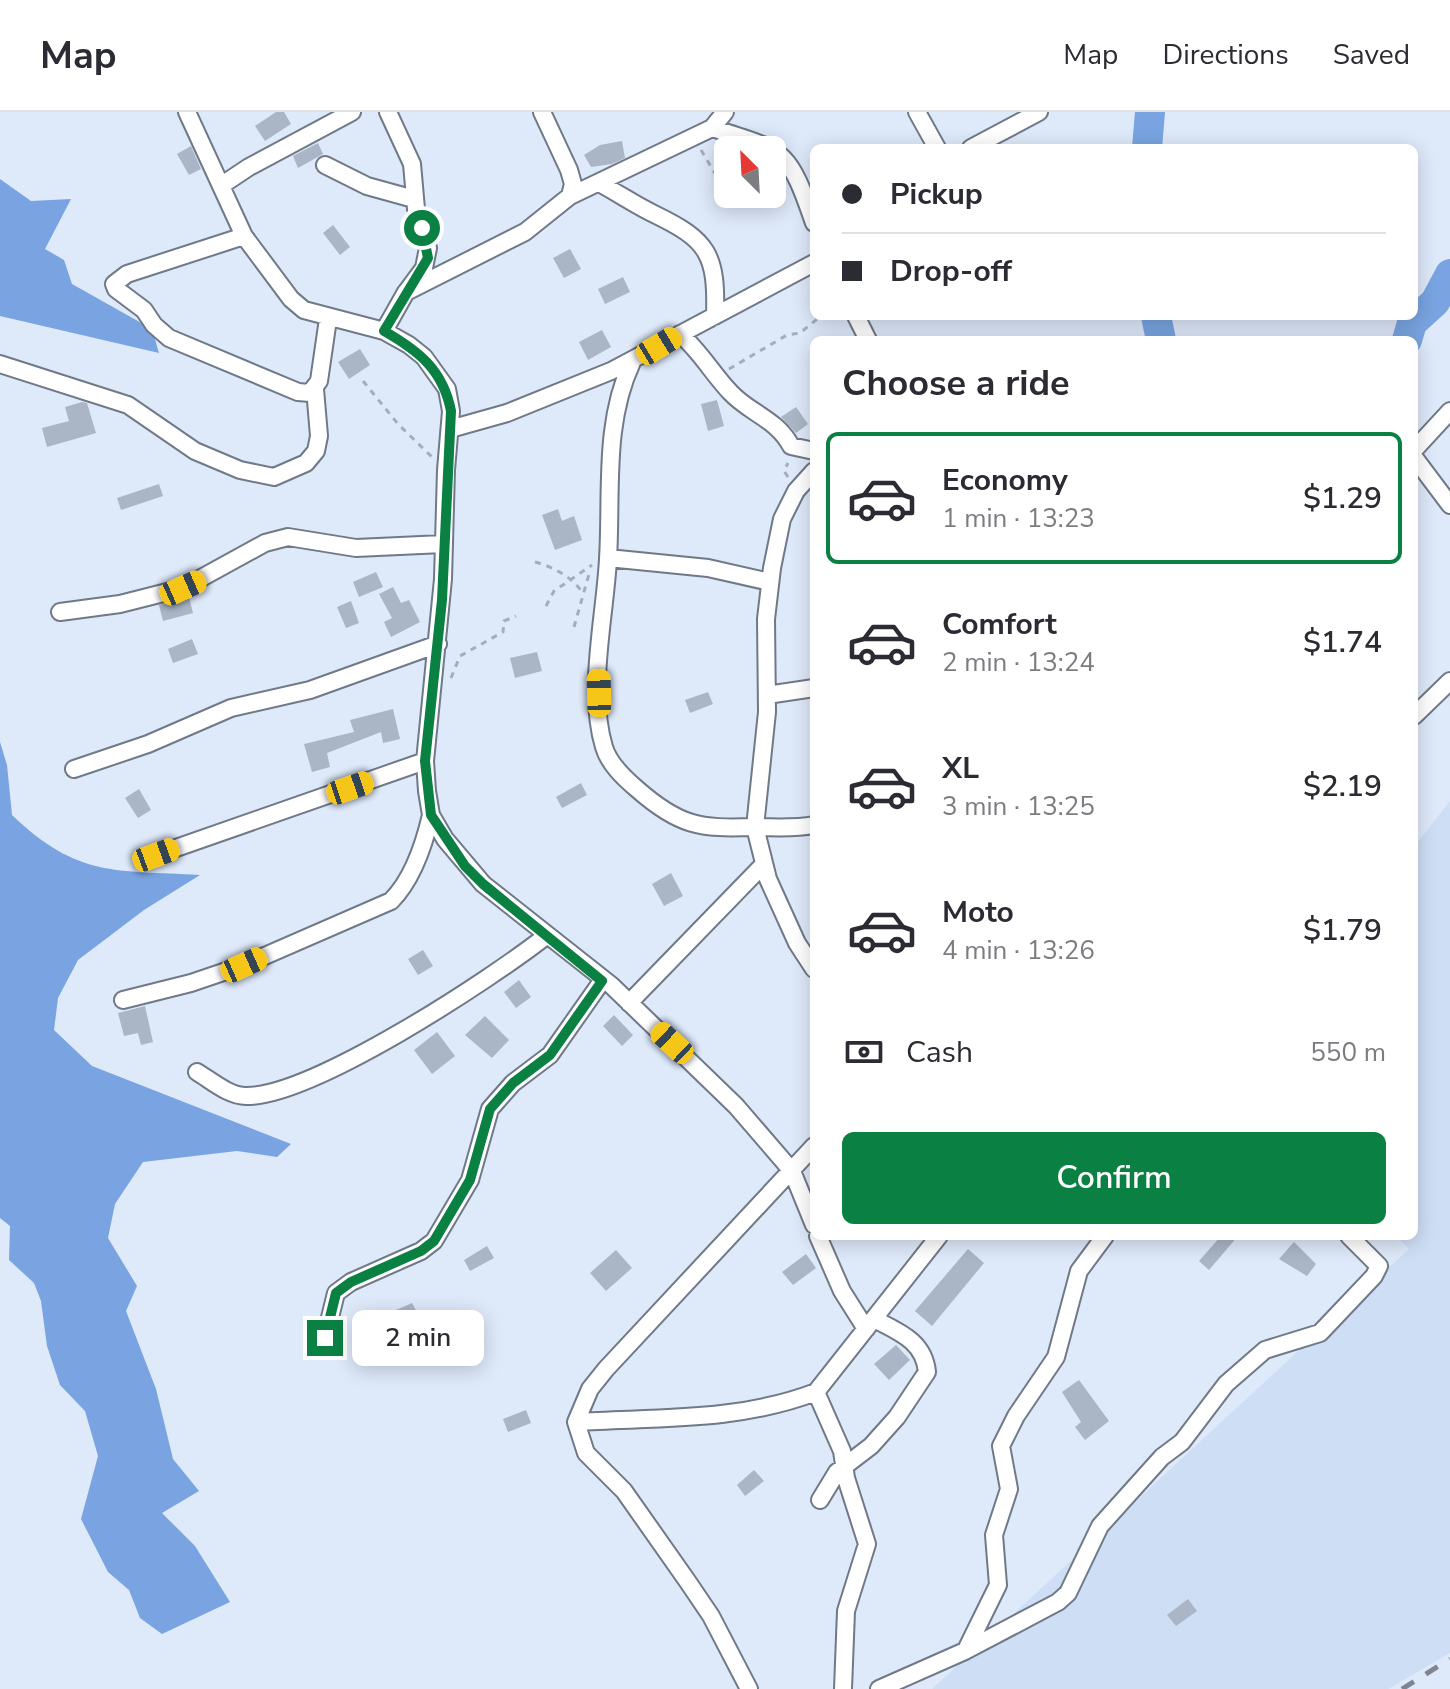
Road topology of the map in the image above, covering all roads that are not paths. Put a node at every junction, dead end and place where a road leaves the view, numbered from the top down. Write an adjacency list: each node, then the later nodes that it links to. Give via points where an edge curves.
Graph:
1 (187, 112): 13 (street)
2 (352, 112): 13 (street)
3 (388, 112): 15 (street, via 412,164)
4 (542, 112): 14 (street, via 569,170)
5 (725, 112): 8 (street)
6 (917, 112): 9 (street)
7 (1039, 112): 10 (street)
8 (712, 128): 12 (street); 16 (street, via 756,140 782,155)
9 (935, 144)
10 (979, 144)
11 (325, 165): 15 (street, via 351,180)
12 (599, 183): 14 (street); 20 (street, via 693,234 710,261)
13 (222, 185): 17 (street)
14 (570, 196): 19 (street, via 525,232)
15 (414, 199): 19 (street, via 428,258)
16 (810, 213)
17 (244, 236): 21 (street, via 291,299); 26 (street, via 127,274 114,284 154,325 183,345 289,389)
18 (810, 265): 20 (street)
19 (406, 292): 22 (street)
20 (715, 316): 23 (street)
21 (328, 319): 22 (street); 26 (street)
22 (384, 331): 28 (street, via 409,345 437,372 447,389)
23 (680, 334): 24 (street); 30 (street, via 730,392 783,430 791,446)
24 (632, 362): 28 (street, via 538,402); 35 (street, via 614,419)
25 (0, 364): 26 (street, via 128,405 195,451 265,476 293,471 316,451)
26 (315, 389)
27 (1450, 411): 29 (street)
28 (450, 429): 34 (street)
29 (1418, 446)
30 (810, 450)
31 (1418, 462): 33 (street)
32 (810, 475): 36 (street, via 782,519)
33 (1450, 505)
34 (443, 544): 37 (street, via 356,548 288,537 265,543 183,588); 38 (street)
35 (608, 558): 36 (street, via 708,568); 47 (street, via 598,647 599,707 609,759 659,809 686,823)
36 (770, 582): 41 (street)
37 (60, 612)
38 (438, 644): 43 (street); 44 (street, via 310,690 231,708)
39 (1450, 681): 42 (street)
40 (810, 689): 41 (street)
41 (767, 695): 47 (street)
42 (1418, 712)
43 (425, 761): 45 (street); 48 (street)
44 (74, 769)
45 (431, 815): 50 (street, via 465,866); 53 (street, via 414,866 391,901 244,965)
46 (810, 825): 47 (street)
47 (755, 827): 49 (street)
48 (156, 855)
49 (764, 864): 51 (street, via 785,919); 54 (street)
50 (546, 936): 52 (street); 55 (street, via 376,1047 295,1083 242,1096)
51 (810, 962)
52 (602, 981): 54 (street); 64 (street, via 550,1055 490,1109 470,1180 434,1241 336,1293)
53 (123, 1000)
54 (629, 1003): 57 (street, via 736,1106)
55 (197, 1072)
56 (810, 1151): 57 (street)
57 (792, 1171): 58 (street); 66 (street, via 606,1369 590,1389)
58 (810, 1215)
59 (820, 1240): 63 (street, via 842,1291)
60 (936, 1240): 63 (street)
61 (1102, 1240): 69 (street, via 1079,1271 1056,1357 1001,1446 1009,1489 994,1535 998,1585)
62 (1353, 1240): 69 (street, via 1379,1266 1353,1300 1320,1333 1265,1350 1226,1384 1182,1442 1100,1526 1068,1593)
63 (870, 1324): 65 (street); 67 (street, via 918,1345 927,1372 871,1446)
64 (325, 1338)
65 (816, 1392): 66 (street, via 731,1415); 67 (street)
66 (576, 1422): 70 (street, via 586,1453 624,1491 688,1582)
67 (844, 1464): 68 (street); 71 (street, via 867,1544 846,1611)
68 (820, 1500)
69 (965, 1651): 72 (street)
70 (749, 1689)
71 (843, 1689)
72 (879, 1689)

